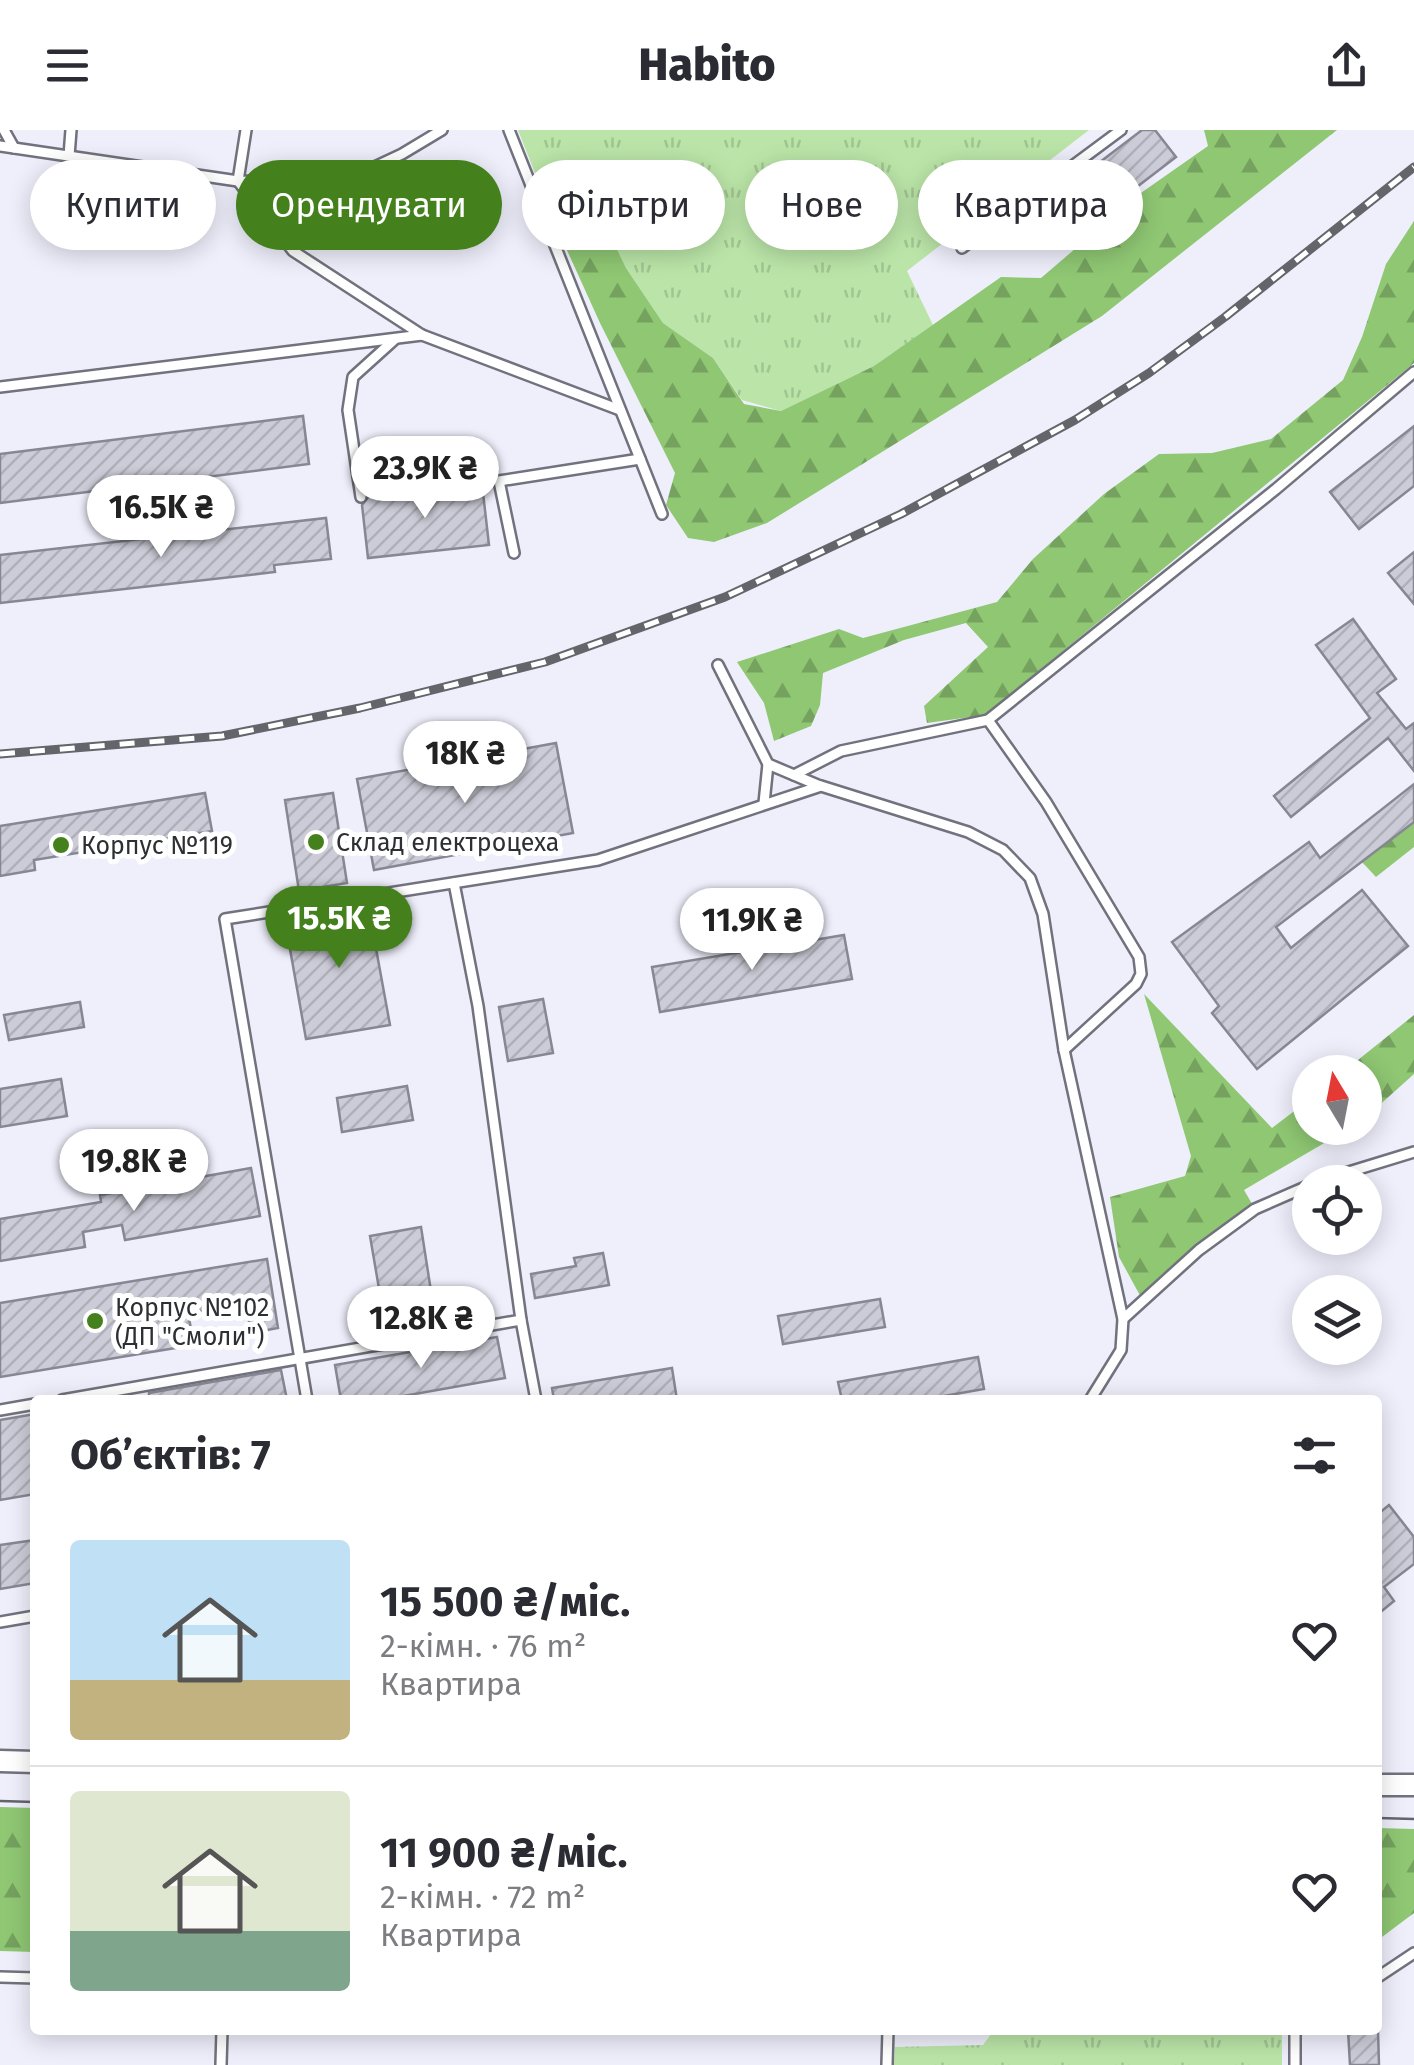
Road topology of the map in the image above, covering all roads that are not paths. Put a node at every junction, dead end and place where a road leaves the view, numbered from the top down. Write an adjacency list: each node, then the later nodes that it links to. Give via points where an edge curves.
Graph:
1 (4, 130): 8 (lane)
2 (71, 130): 9 (lane)
3 (246, 130): 10 (lane)
4 (442, 130): 11 (lane)
5 (508, 130): 19 (lane)
6 (1121, 130): 12 (lane)
7 (0, 146): 8 (lane)
8 (14, 148): 9 (lane)
9 (69, 156): 13 (lane)
10 (241, 160)
11 (389, 160)
12 (1081, 160)
13 (236, 181)
14 (291, 250): 15 (lane)
15 (422, 334): 16 (lane); 19 (lane)
16 (396, 338): 18 (lane); 21 (lane, via 354,378 348,410)
17 (1414, 372): 25 (lane)
18 (0, 387)
19 (620, 410): 20 (lane)
20 (640, 459): 22 (lane); 23 (lane, via 498,480)
21 (361, 497)
22 (662, 514)
23 (514, 553)
24 (718, 665): 26 (lane)
25 (988, 720): 27 (lane, via 841,751); 31 (lane, via 1139,957 1136,984)
26 (768, 764): 27 (lane); 29 (lane)
27 (794, 775): 28 (lane)
28 (821, 786): 29 (lane); 31 (lane, via 968,832 1003,850 1030,878 1043,914)
29 (764, 803): 30 (lane, via 598,860)
30 (454, 883): 36 (lane, via 478,1006); 37 (lane, via 225,919)
31 (1064, 1050): 35 (lane)
32 (1414, 1152): 33 (lane)
33 (1373, 1165)
34 (1292, 1193): 35 (lane, via 1255,1209 1199,1250)
35 (1124, 1319): 41 (lane, via 1121,1350)
36 (520, 1320): 37 (lane); 40 (lane)
37 (300, 1360): 38 (lane); 39 (lane)
38 (92, 1395)
39 (306, 1395)
40 (535, 1395)
41 (1093, 1395)
42 (30, 1405): 43 (lane)
43 (0, 1410)
44 (30, 1617): 45 (lane)
45 (0, 1622)
46 (0, 1761): 47 (street)
47 (30, 1762)
48 (1382, 1785): 49 (street)
49 (1414, 1786)
50 (1414, 1953): 51 (lane)
51 (1382, 1974)
52 (0, 1977): 53 (lane)
53 (30, 1978)
54 (222, 2035): 57 (lane)
55 (888, 2035): 58 (lane)
56 (1295, 2035): 59 (lane)
57 (222, 2065)
58 (888, 2065)
59 (1295, 2065)

